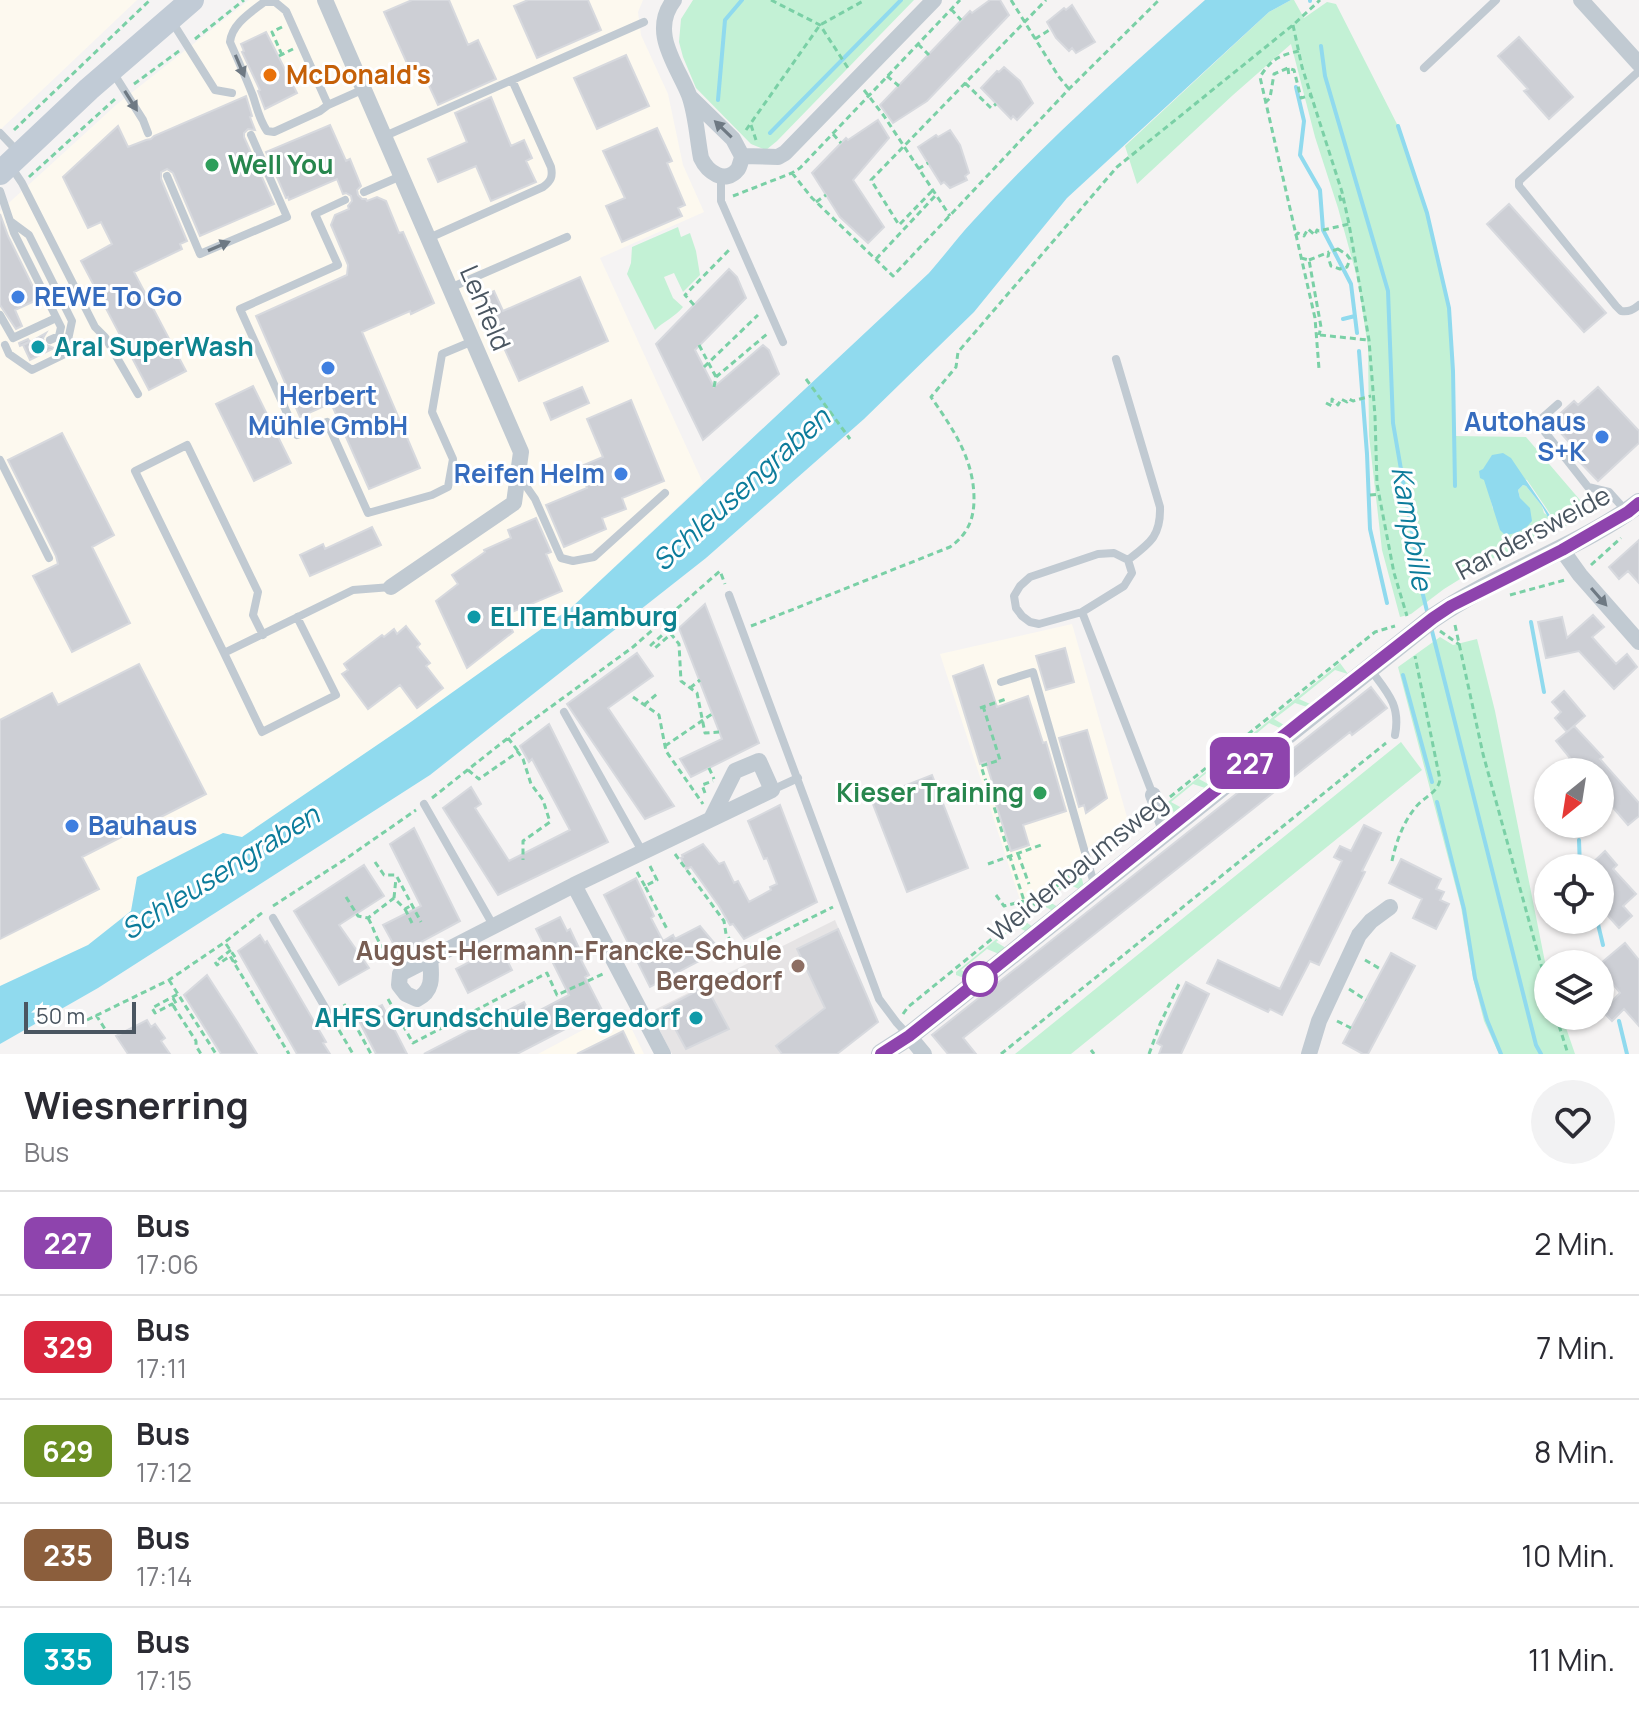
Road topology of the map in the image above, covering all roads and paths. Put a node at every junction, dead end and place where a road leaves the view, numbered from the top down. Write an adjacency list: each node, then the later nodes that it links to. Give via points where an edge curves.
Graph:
1 (150, 0): 53 (path)
2 (325, 0): 38 (street, Lehfeld)
3 (771, 0): 19 (path)
4 (865, 0): 19 (path)
5 (934, 0): 32 (street)
6 (1011, 0): 18 (path)
7 (1046, 0): 18 (path)
8 (1159, 0): 39 (path)
9 (1320, 0): 20 (path)
10 (1496, 0): 29 (lane)
11 (1581, 0): 27 (street)
12 (264, 2): 25 (path, via 276,11 282,27 272,32); 45 (lane, via 275,2 286,11); 45 (lane, one-way to 45, via 234,29 230,42 264,127 274,132)
13 (670, 2): 42 (street, via 666,48)
14 (181, 7): 30 (main road); 40 (lane, via 215,90)
15 (951, 9): 16 (path)
16 (961, 20)
17 (644, 22): 35 (lane)
18 (1024, 22): 22 (path); 36 (path)
19 (820, 25): 32 (path); 50 (path, via 746,130)
20 (1293, 25): 24 (path); 132 (path, via 1117,167 958,352 956,367 931,397 957,436 972,476 974,508 961,539)
21 (1051, 29): 22 (path)
22 (1035, 39): 39 (path)
23 (918, 44): 26 (path)
24 (1299, 51): 41 (path); 43 (path, via 1267,65 1260,77)
25 (282, 55)
26 (929, 55)
27 (1639, 64)
28 (1288, 68): 34 (path); 41 (path, via 1294,70 1301,98); 43 (path, via 1274,74)
29 (1424, 68)
30 (112, 70): 46 (lane, one-way to 46); 53 (main road)
31 (1639, 71): 83 (lane, via 1519,186 1621,311)
32 (851, 74): 52 (path); 54 (street, via 785,153)
33 (887, 76): 37 (path)
34 (1289, 77)
35 (512, 80): 49 (lane); 73 (lane, via 553,175 543,187)
36 (965, 83): 44 (path, via 991,108); 52 (path)
37 (899, 86)
38 (364, 89): 45 (lane); 49 (street, Lehfeld)
39 (1069, 89): 68 (path)
40 (232, 93)
41 (1312, 95): 70 (path)
42 (690, 97): 50 (street, one-way to 42); 60 (street, via 701,158 711,173)
43 (1265, 103): 71 (path)
44 (996, 104)
45 (328, 105)
46 (148, 133)
47 (832, 134): 51 (path)
48 (251, 135): 58 (lane, one-way to 48, via 200,254 287,217)
49 (385, 136): 59 (street, Lehfeld)
50 (733, 139): 54 (street)
51 (841, 143)
52 (904, 147): 56 (path); 62 (path, via 871,180 899,225)
53 (7, 152): 108 (lane, via 95,327)
54 (742, 156): 60 (street, via 731,175)
55 (928, 163): 56 (path)
56 (918, 169): 62 (path)
57 (792, 173): 67 (path)
58 (167, 176)
59 (402, 176): 63 (lane); 73 (street, Lehfeld)
60 (721, 176): 92 (lane, via 721,201)
61 (0, 191): 69 (lane)
62 (932, 191): 65 (path)
63 (364, 192)
64 (826, 195): 67 (path)
65 (935, 196): 68 (path); 78 (path)
66 (345, 200): 91 (lane, via 315,214 338,265 240,309 297,435 327,422 368,513 448,487 453,459 432,412 434,397 442,354)
67 (816, 202): 78 (path)
68 (950, 216): 78 (path, via 893,276)
69 (10, 221): 85 (lane); 99 (lane, via 29,235 72,321 65,354 32,370)
70 (1349, 224): 71 (path, via 1317,230 1315,235 1308,229 1304,236); 77 (path)
71 (1295, 236): 76 (path)
72 (567, 237): 81 (lane)
73 (429, 238): 81 (street, Lehfeld)
74 (732, 247): 82 (path, via 685,295)
75 (1329, 252): 79 (path, via 1338,249); 79 (path, via 1331,266 1347,267); 80 (path)
76 (1301, 258): 80 (path); 88 (path)
77 (1356, 258): 79 (path); 90 (path)
78 (876, 259)
79 (1350, 259)
80 (1309, 260): 88 (path)
81 (450, 288): 91 (street, Lehfeld)
82 (694, 305)
83 (1639, 305)
84 (0, 315): 85 (lane, via 13,338)
85 (56, 318): 89 (lane, via 59,336)
86 (765, 322): 100 (path, via 760,312)
87 (769, 333): 96 (path)
88 (1318, 334): 90 (path); 104 (path)
89 (50, 340)
90 (1369, 340): 109 (path)
91 (473, 341): 114 (street, Lehfeld, via 521,452)
92 (783, 342)
93 (5, 345): 99 (lane)
94 (699, 345): 100 (path)
95 (26, 352): 99 (lane)
96 (746, 352): 97 (path); 101 (path)
97 (750, 356)
98 (1116, 359): 121 (lane, via 1160,507 1157,533)
99 (20, 361)
100 (709, 363): 102 (path); 105 (path)
101 (733, 363): 103 (path); 105 (path)
102 (704, 367)
103 (737, 368)
104 (1319, 369)
105 (716, 377): 107 (path)
106 (806, 379): 112 (path)
107 (714, 387)
108 (138, 394)
109 (1372, 394): 110 (path, via 1341,399 1338,405 1332,399 1332,406); 116 (path)
110 (1326, 403)
111 (1558, 404): 118 (lane, via 1541,419 1541,427 1588,487 1609,492)
112 (850, 439)
113 (0, 460): 120 (lane)
114 (518, 475): 115 (lane, via 535,499 561,558 573,561 594,557); 124 (street, Lehfeld, via 514,503)
115 (665, 493)
116 (1380, 494): 117 (path); 131 (path, via 1394,573 1404,608)
117 (1370, 495)
118 (1631, 516): 119 (street, Randersweide); 123 (path)
119 (1562, 550): 123 (street); 129 (street, Randersweide)
120 (49, 558)
121 (1128, 560): 128 (lane, via 1132,573 1124,586); 128 (lane, via 1114,553 1098,554 1030,577 1014,596 1016,608 1030,622)
122 (720, 571): 127 (path)
123 (1580, 575): 126 (path); 134 (street, one-way to 134)
124 (391, 587): 130 (lane, via 353,590)
125 (729, 595): 132 (lane)
126 (1510, 596)
127 (672, 612): 136 (path, via 677,622 651,645 655,648 671,634); 153 (path)
128 (1082, 612): 161 (lane)
129 (1448, 614): 131 (street, Randersweide); 131 (path)
130 (297, 617): 133 (lane); 137 (lane, via 336,695 262,732)
131 (1418, 628): 138 (street, Weidenbaumsweg); 161 (path, via 1375,632); 171 (path, via 1416,657 1440,780 1410,816); 196 (path, via 1460,645 1483,754)
132 (742, 630): 158 (lane)
133 (263, 635): 137 (lane); 137 (lane, via 253,615 258,592 187,445 135,471)
134 (1639, 642)
135 (687, 646): 136 (path)
136 (679, 650): 141 (path, via 681,681)
137 (224, 653)
138 (1370, 668): 152 (lane, via 1392,699 1398,718); 164 (street, Weidenbaumsweg)
139 (700, 680): 141 (path)
140 (1001, 682): 170 (lane, via 1033,672)
141 (690, 688): 146 (path)
142 (658, 693): 147 (path)
143 (633, 697): 147 (path)
144 (1006, 699): 168 (path, via 982,707 1000,760 981,766)
145 (707, 701): 146 (path)
146 (699, 704): 150 (path)
147 (644, 705): 154 (path, via 659,715)
148 (564, 712): 166 (lane)
149 (712, 714): 150 (path)
150 (702, 721): 151 (path, via 705,733); 154 (path)
151 (719, 732)
152 (1395, 735): 222 (path)
153 (508, 738): 155 (path); 157 (path)
154 (665, 746): 163 (path)
155 (518, 752): 157 (path, via 479,779); 169 (path, via 550,822 523,841)
156 (709, 768): 159 (path)
157 (468, 770): 162 (path)
158 (798, 778): 160 (lane); 183 (lane)
159 (715, 780)
160 (772, 790): 163 (street); 163 (street, via 759,761 735,771)
161 (1155, 801): 164 (street); 170 (path)
162 (424, 804): 192 (lane); 194 (path)
163 (712, 817): 166 (street)
164 (1166, 830): 178 (street, Weidenbaumsweg)
165 (1044, 844): 167 (path)
166 (643, 852): 177 (street); 193 (path, via 657,880 645,886)
167 (1018, 854): 168 (path); 176 (path)
168 (1010, 856): 174 (path); 182 (path)
169 (523, 860)
170 (1087, 861): 178 (lane); 187 (path)
171 (1392, 861)
172 (375, 862): 175 (path, via 384,875)
173 (682, 864): 183 (path, via 724,921 739,953)
174 (988, 864)
175 (396, 875): 181 (path); 184 (path)
176 (1029, 884)
177 (574, 885): 192 (street); 228 (street)
178 (1095, 887): 218 (street, Weidenbaumsweg)
179 (996, 895): 182 (path, via 1004,906)
180 (346, 897): 189 (path, via 358,916)
181 (394, 898): 186 (path); 189 (path)
182 (1024, 901): 187 (path)
183 (843, 902): 218 (lane, via 879,999)
184 (412, 905): 186 (path); 190 (path)
185 (1390, 907): 232 (street, via 1359,935)
186 (405, 909): 191 (path)
187 (1027, 910): 218 (path, via 908,1007)
188 (273, 918): 215 (lane)
189 (368, 918): 197 (path, via 384,949)
190 (421, 922)
191 (412, 923)
192 (493, 925): 198 (street)
193 (668, 931)
194 (225, 942): 195 (path); 203 (path)
195 (231, 950): 200 (path); 200 (path, via 215,962 230,956)
196 (1537, 950)
197 (371, 953)
198 (430, 957)
199 (1359, 957): 201 (path)
200 (234, 963): 221 (path)
201 (1382, 970)
202 (602, 974): 207 (path, via 557,995 547,973 413,1043)
203 (169, 980): 206 (path); 212 (path)
204 (1180, 982): 231 (path)
205 (1344, 987): 209 (path)
206 (178, 994): 208 (path); 224 (path)
207 (387, 996)
208 (173, 998): 211 (path); 211 (path, via 152,1008 155,1013)
209 (1366, 1000)
210 (344, 1004): 227 (path)
211 (174, 1007): 223 (path)
212 (96, 1015): 214 (path); 217 (path)
213 (1330, 1017): 216 (path)
214 (87, 1020)
215 (333, 1021): 226 (path)
216 (1351, 1028)
217 (105, 1029)
218 (903, 1030): 229 (street, Weidenbaumsweg); 230 (street)
219 (1560, 1030): 233 (path)
220 (292, 1045): 221 (path)
221 (285, 1049): 225 (path)
222 (1003, 1053)
223 (201, 1054)
224 (216, 1054)
225 (289, 1054)
226 (353, 1054)
227 (371, 1054)
228 (663, 1054)
229 (881, 1054)
230 (924, 1054)
231 (1149, 1054)
232 (1309, 1054)
233 (1568, 1054)

